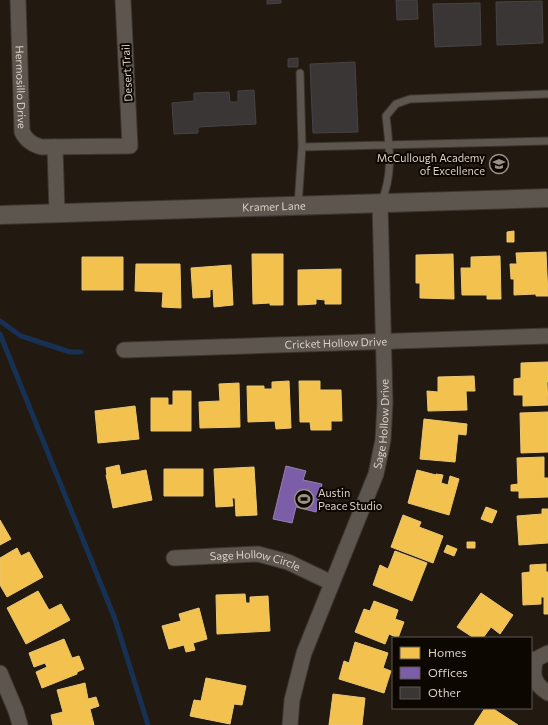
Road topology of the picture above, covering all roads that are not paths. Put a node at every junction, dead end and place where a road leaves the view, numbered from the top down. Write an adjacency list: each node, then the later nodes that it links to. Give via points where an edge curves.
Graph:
1 (18, 0): 8 (street, Hermosillo Drive, via 22,132 34,145)
2 (123, 0): 7 (street, Desert Trail)
3 (300, 73): 9 (lane)
4 (548, 94): 6 (lane, via 410,98 396,104 386,116)
5 (548, 141): 6 (lane)
6 (389, 145): 9 (lane); 11 (lane, via 389,180)
7 (130, 146): 8 (street, Hermosillo Drive)
8 (55, 147): 13 (street)
9 (302, 147): 12 (lane)
10 (548, 198): 11 (street, Kramer Lane)
11 (380, 203): 12 (street, Kramer Lane); 16 (street, Sage Hollow Drive)
12 (298, 206): 13 (street, Kramer Lane)
13 (58, 213): 14 (street, Kramer Lane)
14 (0, 215)
15 (548, 336): 16 (street, Cricket Hollow Drive)
16 (384, 342): 17 (street, Cricket Hollow Drive); 19 (street, Sage Hollow Drive, via 385,410 383,440 376,474)
17 (124, 350)
18 (174, 558): 19 (street, Sage Hollow Circle, via 258,554 288,562)
19 (332, 583): 24 (street, Sage Hollow Drive, via 304,653 292,700)
20 (548, 653): 22 (street, via 536,659 533,669 535,679)
21 (0, 673): 23 (street)
22 (548, 693)
23 (20, 725)
24 (290, 725)

